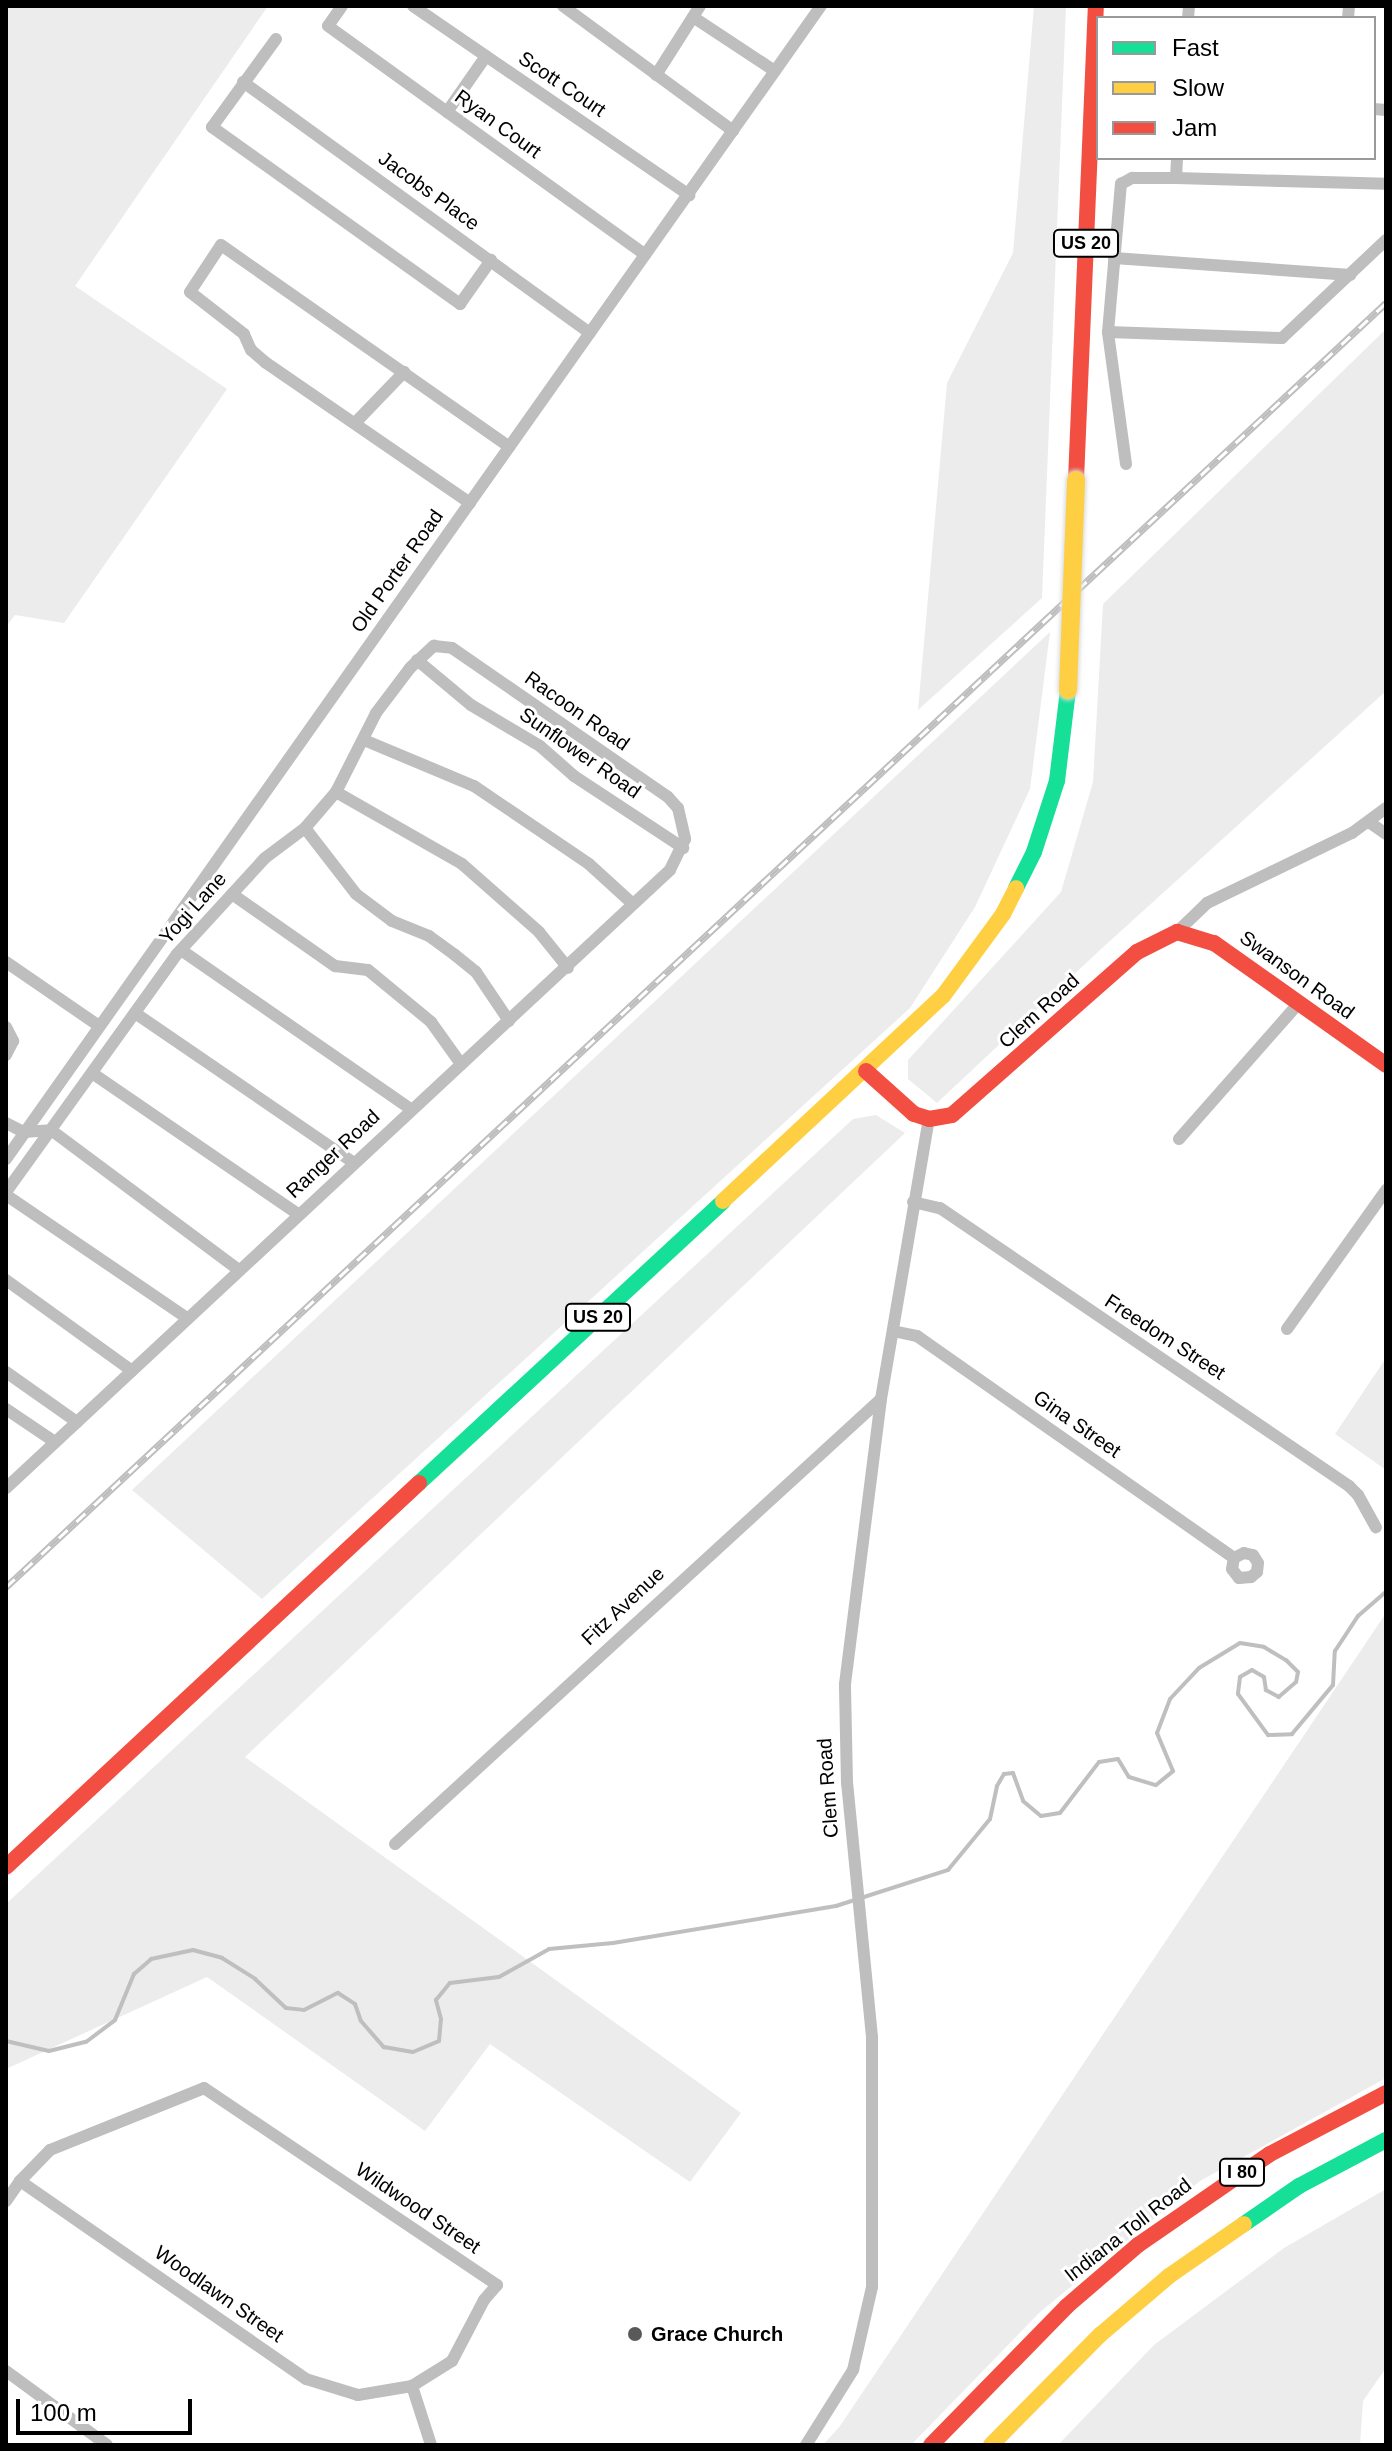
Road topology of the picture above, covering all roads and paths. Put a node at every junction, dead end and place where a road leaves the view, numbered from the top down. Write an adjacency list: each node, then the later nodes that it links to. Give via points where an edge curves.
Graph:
1 (342, 6): 12 (street, Ryan Court, via 328,26)
2 (413, 6): 8 (street, Scott Court)
3 (563, 6): 10 (street)
4 (819, 7): 9 (street, Old Porter Road)
5 (696, 11): 9 (street); 10 (street)
6 (1096, 15): 52 (main road, US 20, bridge, via 1068,690 1051,804 1015,894 976,955 943,996)
7 (276, 39): 11 (street)
8 (486, 56): 12 (street); 17 (street, Scott Court)
9 (775, 71): 13 (street, Old Porter Road)
10 (656, 75): 13 (street)
11 (243, 82): 21 (street, Jacobs Place); 21 (street, via 212,127 460,304)
12 (447, 112): 19 (street, Ryan Court)
13 (733, 131): 17 (street, Old Porter Road)
14 (1177, 160): 15 (street)
15 (1176, 178): 16 (street); 20 (street, via 1132,178 1121,184)
16 (1386, 184)
17 (689, 195): 19 (street, Old Porter Road)
18 (1386, 240): 22 (street)
19 (645, 255): 24 (street, Old Porter Road)
20 (1114, 258): 22 (street); 23 (street)
21 (491, 260): 24 (street, Jacobs Place)
22 (1350, 275): 23 (street, via 1282,338)
23 (1108, 332): 28 (street)
24 (590, 333): 27 (street, Old Porter Road)
25 (404, 372): 26 (street); 26 (street, via 221,245 190,292 244,334 265,362); 27 (street)
26 (355, 423): 29 (street)
27 (509, 447): 29 (street, Old Porter Road)
28 (1126, 464)
29 (470, 503): 47 (street, Old Porter Road)
30 (417, 660): 31 (street, Yogi Lane, via 376,713); 37 (street, Sunflower Road, via 471,705 540,746 574,776); 37 (street, Racoon Road, via 434,646 452,648 668,797 683,818)
31 (364, 740): 32 (street, Yogi Lane); 39 (street, via 496,800 589,864)
32 (336, 792): 35 (street, Yogi Lane); 43 (street, via 462,864 539,932)
33 (1386, 808): 34 (street)
34 (1369, 822): 36 (street); 40 (street, via 1207,903)
35 (305, 828): 38 (street, Yogi Lane, via 265,858); 46 (street, via 356,894 392,921 429,936 476,972)
36 (1386, 834)
37 (683, 848): 39 (street, Ranger Road, via 670,870)
38 (232, 894): 41 (street, Yogi Lane); 50 (street, via 335,966 368,970 431,1022)
39 (633, 904): 43 (street, Ranger Road)
40 (1177, 932): 44 (main road, Swanson Road, via 1214,943); 55 (main road, Clem Road, via 1137,952 969,1103 952,1115)
41 (181, 950): 45 (street, Yogi Lane); 54 (street)
42 (6, 962): 47 (street)
43 (568, 968): 46 (street, Ranger Road)
44 (1299, 1003): 51 (main road, Swanson Road); 59 (street)
45 (135, 1013): 53 (street, Yogi Lane); 61 (street)
46 (509, 1021): 50 (street, Ranger Road)
47 (99, 1026): 58 (street, Old Porter Road)
48 (6, 1027): 49 (street, via 13,1041)
49 (6, 1055)
50 (461, 1064): 54 (street, Ranger Road)
51 (1386, 1065)
52 (866, 1071): 55 (main road, via 914,1114); 81 (main road, US 20)
53 (92, 1073): 57 (street, Yogi Lane); 65 (street)
54 (411, 1109): 61 (street, Ranger Road)
55 (929, 1119): 64 (street, Clem Road)
56 (6, 1123): 58 (street)
57 (51, 1130): 58 (street); 63 (street, Yogi Lane); 66 (street)
58 (24, 1132): 60 (street, Old Porter Road)
59 (1179, 1139)
60 (6, 1159)
61 (353, 1162): 65 (street, Ranger Road)
62 (1386, 1190): 69 (street)
63 (6, 1194): 68 (street)
64 (913, 1202): 70 (street, Clem Road); 78 (street, Freedom Street, via 940,1208 1349,1486)
65 (298, 1214): 66 (street, Ranger Road)
66 (239, 1270): 68 (street, Ranger Road)
67 (6, 1280): 71 (street)
68 (187, 1318): 71 (street, Ranger Road)
69 (1287, 1329)
70 (893, 1331): 73 (street, Clem Road); 79 (street, Gina Street, via 917,1336)
71 (132, 1371): 75 (street, Ranger Road)
72 (6, 1372): 75 (street)
73 (881, 1399): 80 (street, Fitz Avenue); 90 (street, Clem Road, via 845,1684 847,1783 872,2037 872,2287 853,2370)
74 (6, 1409): 76 (street)
75 (77, 1422): 76 (street, Ranger Road)
76 (55, 1442): 77 (street, Ranger Road)
77 (6, 1488)
78 (1376, 1527)
79 (1234, 1558)
80 (395, 1844)
81 (6, 1867)
82 (1386, 2093): 91 (main road, Indiana Toll Road / I 80, via 1270,2154 1138,2245 1067,2306)
83 (1386, 2140): 92 (main road, I 80, via 1299,2186 1169,2276 1100,2335)
84 (20, 2181): 85 (street); 87 (street, Woodlawn Street, via 306,2379 358,2395); 87 (street, Wildwood Street, via 50,2150 204,2088 497,2285 452,2361)
85 (6, 2201)
86 (6, 2371): 88 (street)
87 (412, 2386): 89 (street)
88 (107, 2445)
89 (431, 2445)
90 (806, 2445)
91 (931, 2445)
92 (991, 2445)

